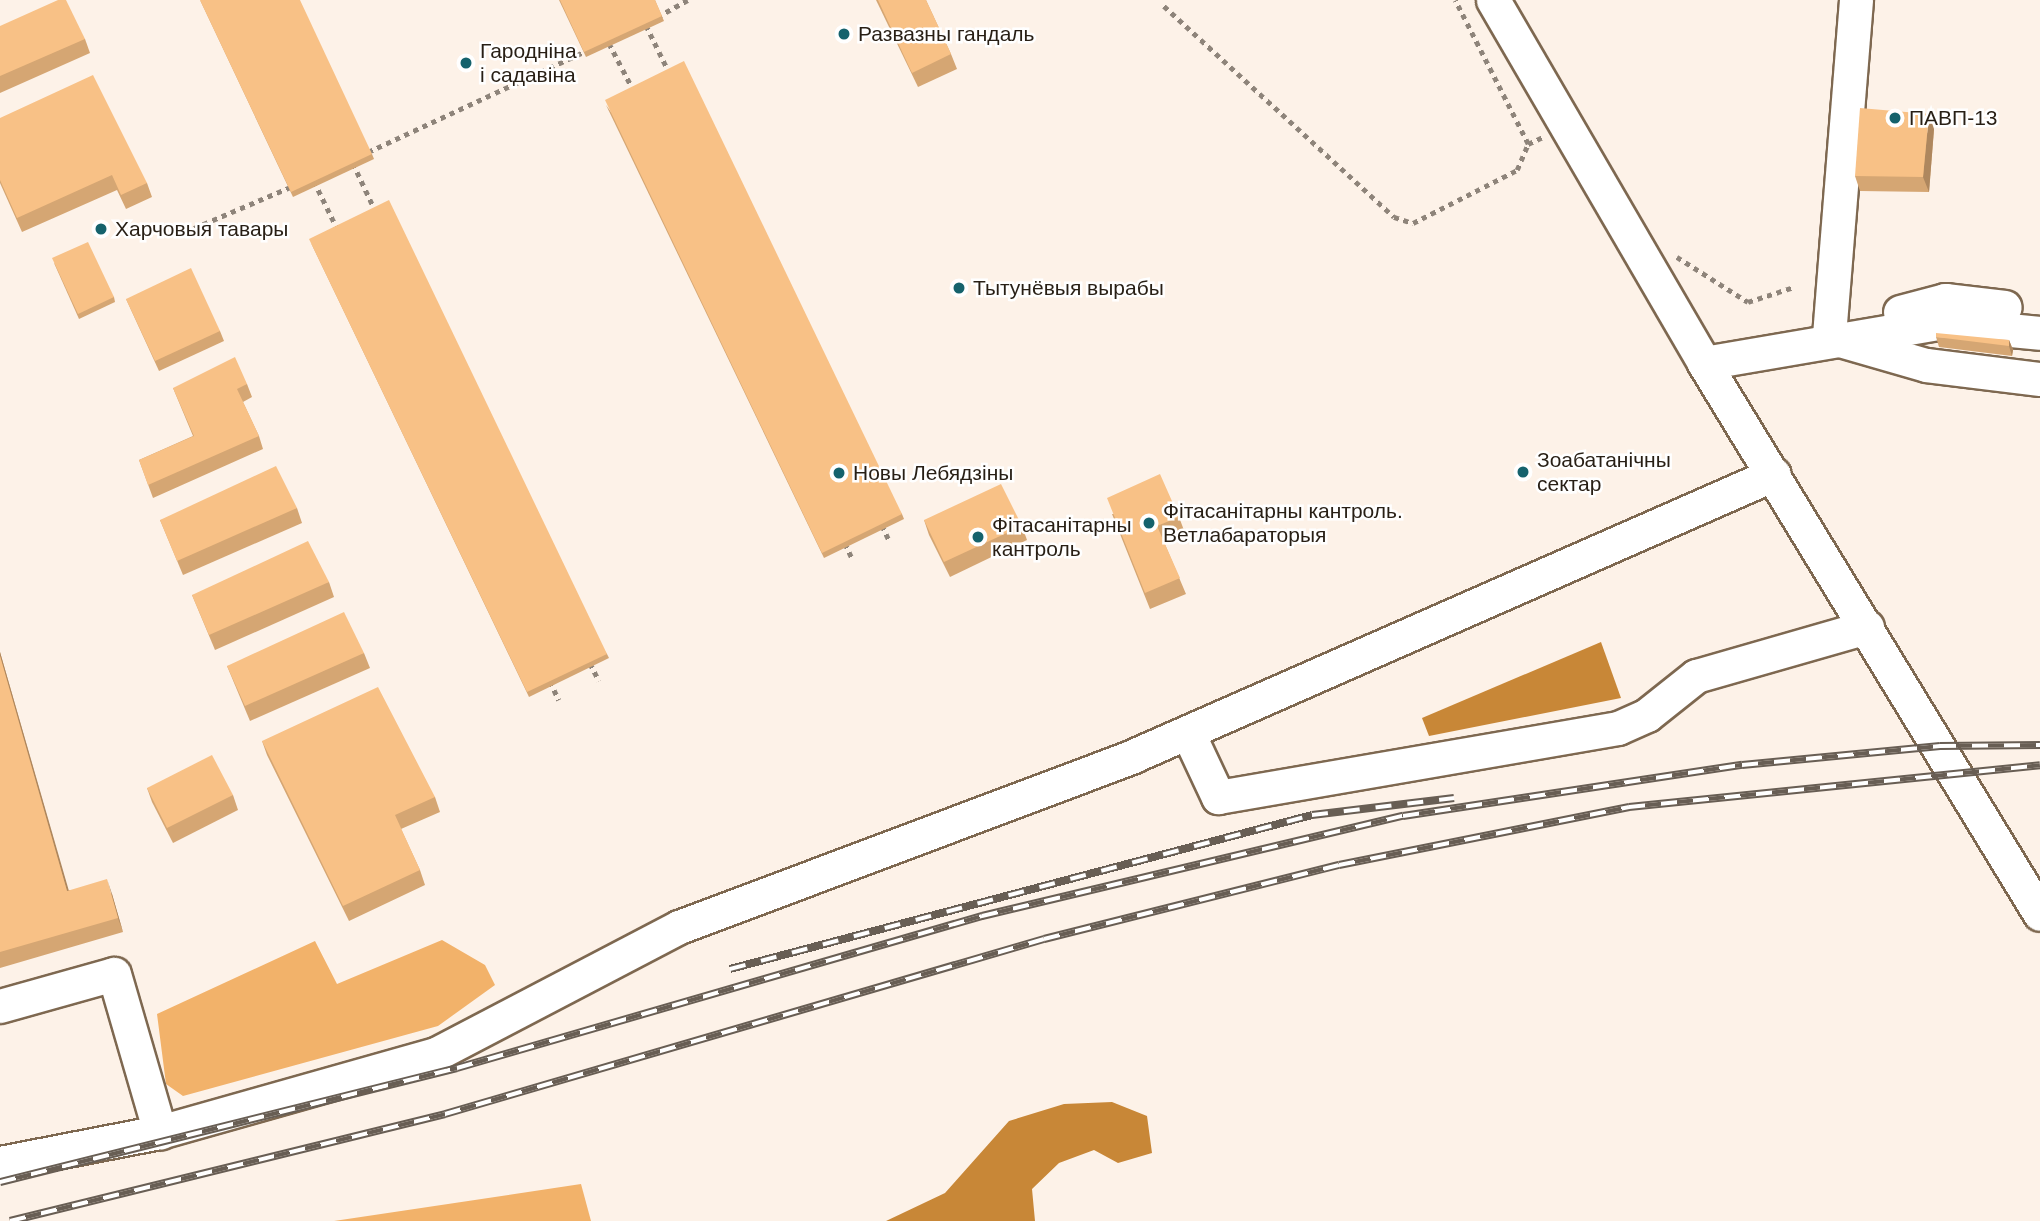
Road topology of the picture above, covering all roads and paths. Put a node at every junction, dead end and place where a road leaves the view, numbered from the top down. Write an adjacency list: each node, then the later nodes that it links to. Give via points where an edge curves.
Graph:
1 (688, 0): 7 (path)
2 (1455, 0): 15 (path)
3 (1493, 0): 14 (street)
4 (1856, 0): 27 (street)
5 (1164, 6): 15 (path, via 1394,217 1413,223 1517,170)
6 (640, 12): 7 (path)
7 (646, 23): 8 (path); 12 (path)
8 (633, 29)
9 (603, 31): 11 (path)
10 (620, 35): 11 (path)
11 (608, 41): 13 (path); 16 (path)
12 (675, 85)
13 (639, 103)
14 (1566, 126): 15 (path); 28 (street)
15 (1528, 144)
16 (352, 160): 17 (path); 20 (path)
17 (342, 164)
18 (322, 173): 19 (path)
19 (313, 178): 21 (path); 22 (path)
20 (380, 220)
21 (194, 228)
22 (341, 238)
23 (1672, 248): 24 (path, via 1678,259 1748,302)
24 (1794, 287)
25 (2040, 312): 27 (street, via 1945,300)
26 (2040, 333): 27 (street, via 1937,323)
27 (1834, 336): 28 (street); 29 (street, via 1926,365)
28 (1704, 363): 30 (street)
29 (2040, 379)
30 (1774, 474): 35 (street); 40 (street)
31 (877, 515): 33 (path)
32 (840, 533): 34 (path)
33 (889, 540)
34 (852, 558)
35 (1867, 627): 40 (street, via 1696,676 1647,715 1618,728 1219,797); 41 (street)
36 (587, 656): 38 (path)
37 (547, 675): 39 (path)
38 (599, 681)
39 (559, 699)
40 (1188, 733): 43 (street, via 679,927 436,1054)
41 (2040, 914)
42 (0, 1006): 43 (street, via 114,974)
43 (160, 1132): 44 (street)
44 (0, 1163)

